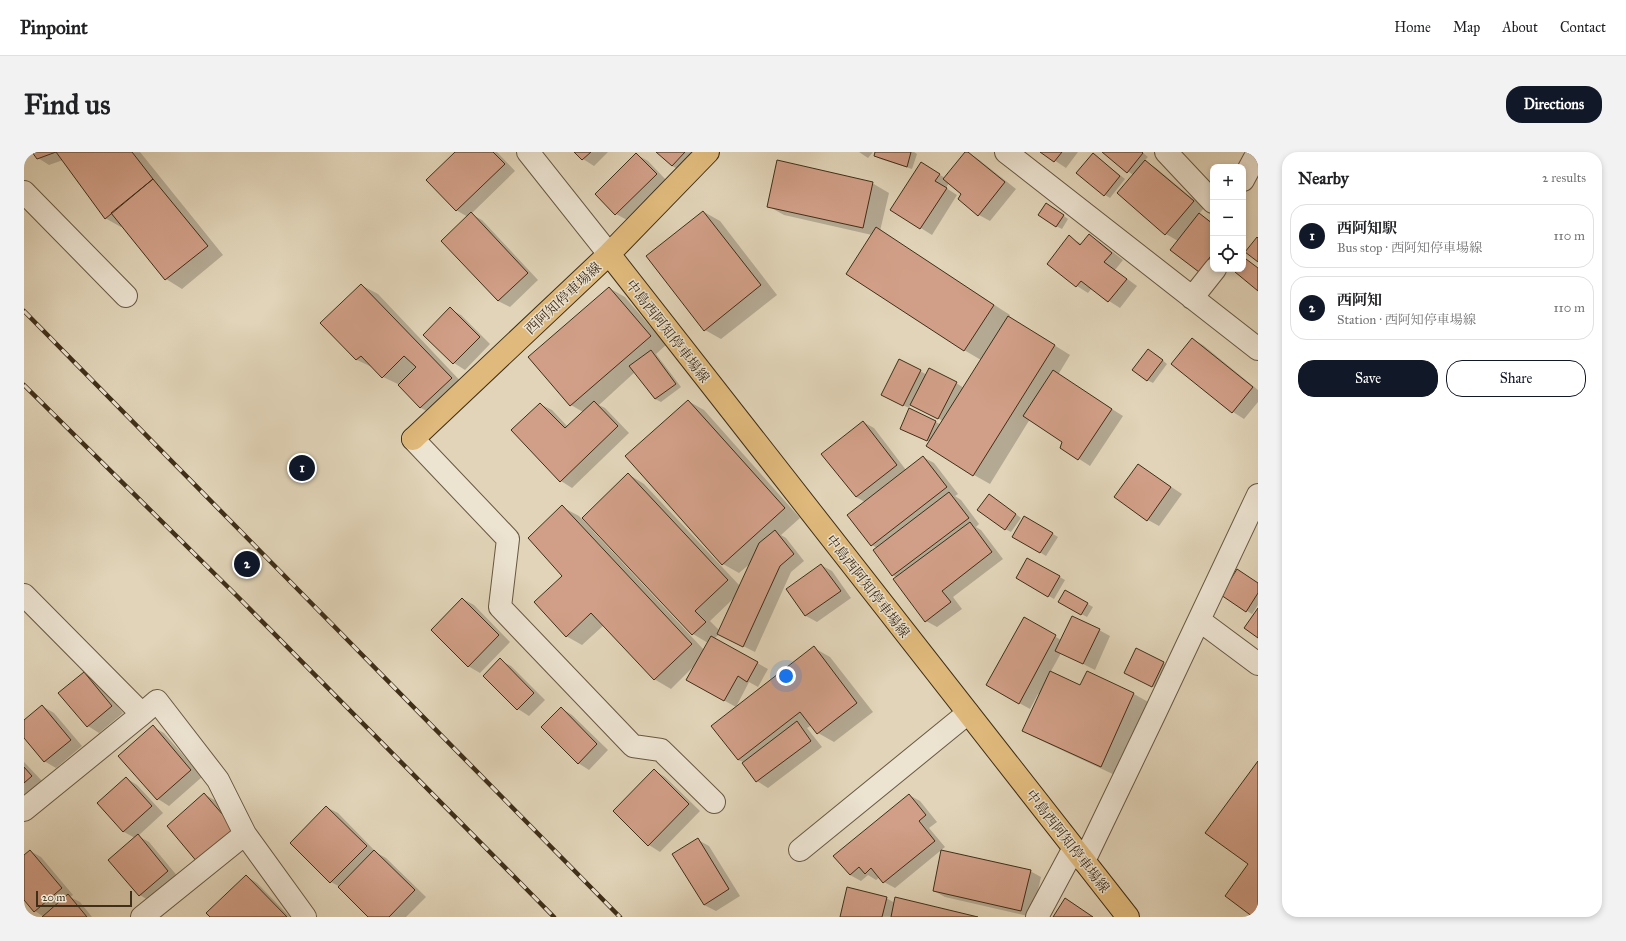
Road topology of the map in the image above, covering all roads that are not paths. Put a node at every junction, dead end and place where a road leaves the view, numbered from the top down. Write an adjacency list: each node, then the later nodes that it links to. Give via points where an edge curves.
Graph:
1 (528, 152): 9 (street)
2 (708, 152): 9 (main road, 西阿知停車場線)
3 (1006, 152): 12 (street)
4 (1166, 152): 8 (street)
5 (1258, 152): 6 (street)
6 (1246, 174)
7 (24, 192): 11 (street)
8 (1211, 200)
9 (609, 254): 14 (main road, 西阿知停車場線); 19 (main road, 中島西阿知停車場線)
10 (1213, 272): 12 (street)
11 (126, 296)
12 (1192, 298): 13 (street)
13 (1258, 350)
14 (413, 439): 21 (street, via 508,539 500,607 634,746 661,750)
15 (1258, 495): 17 (street)
16 (24, 595): 20 (street)
17 (1199, 620): 18 (street); 25 (street)
18 (1258, 664)
19 (968, 713): 24 (street); 25 (main road, 中島西阿知停車場線)
20 (142, 714): 22 (street); 23 (street, via 157,701 218,780)
21 (714, 802)
22 (24, 810)
23 (245, 834): 26 (street); 27 (street)
24 (800, 850)
25 (1079, 854): 28 (street); 29 (main road, 中島西阿知停車場線)
26 (142, 917)
27 (305, 917)
28 (1037, 917)
29 (1128, 917)

